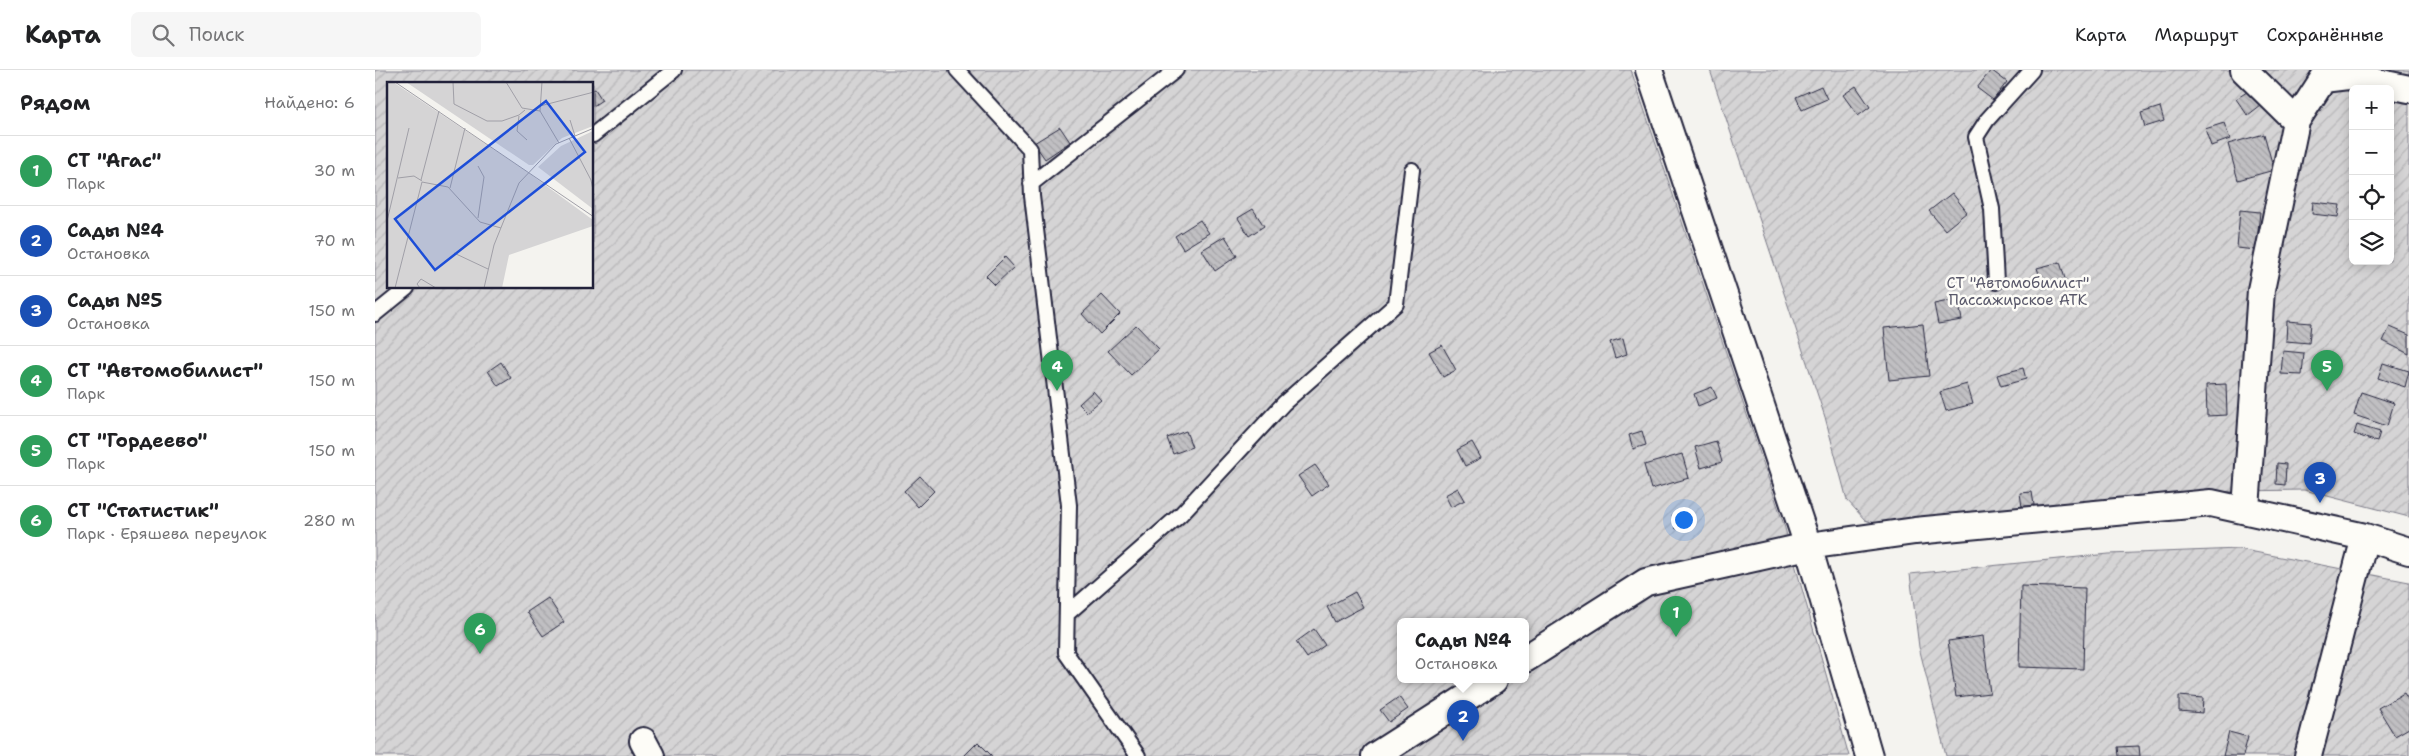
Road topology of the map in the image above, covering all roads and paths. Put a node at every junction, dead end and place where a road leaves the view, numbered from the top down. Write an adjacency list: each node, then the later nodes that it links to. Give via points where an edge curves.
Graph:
1 (675, 70): 10 (lane)
2 (957, 70): 12 (lane, via 1030,149)
3 (1176, 70): 12 (lane)
4 (1649, 70): 18 (street)
5 (2032, 70): 13 (lane, via 1976,137 1992,209)
6 (2243, 70): 9 (street)
7 (2326, 74): 8 (street); 9 (street)
8 (2409, 89)
9 (2296, 121): 16 (street, via 2261,290)
10 (594, 134)
11 (1411, 170): 20 (lane, via 1396,304 1284,403 1181,514)
12 (1031, 184): 20 (lane, via 1069,505)
13 (1996, 282)
14 (406, 289): 15 (lane)
15 (375, 314)
16 (2246, 509): 17 (street); 18 (street, via 2211,503 1915,532)
17 (2365, 537): 19 (street); 26 (street)
18 (1808, 546): 21 (street, via 1646,582); 25 (street)
19 (2409, 551)
20 (1067, 614): 23 (lane, via 1066,653)
21 (1529, 656)
22 (1489, 683): 24 (street)
23 (1138, 756)
24 (1375, 756)
25 (1869, 756)
26 (2308, 756)

